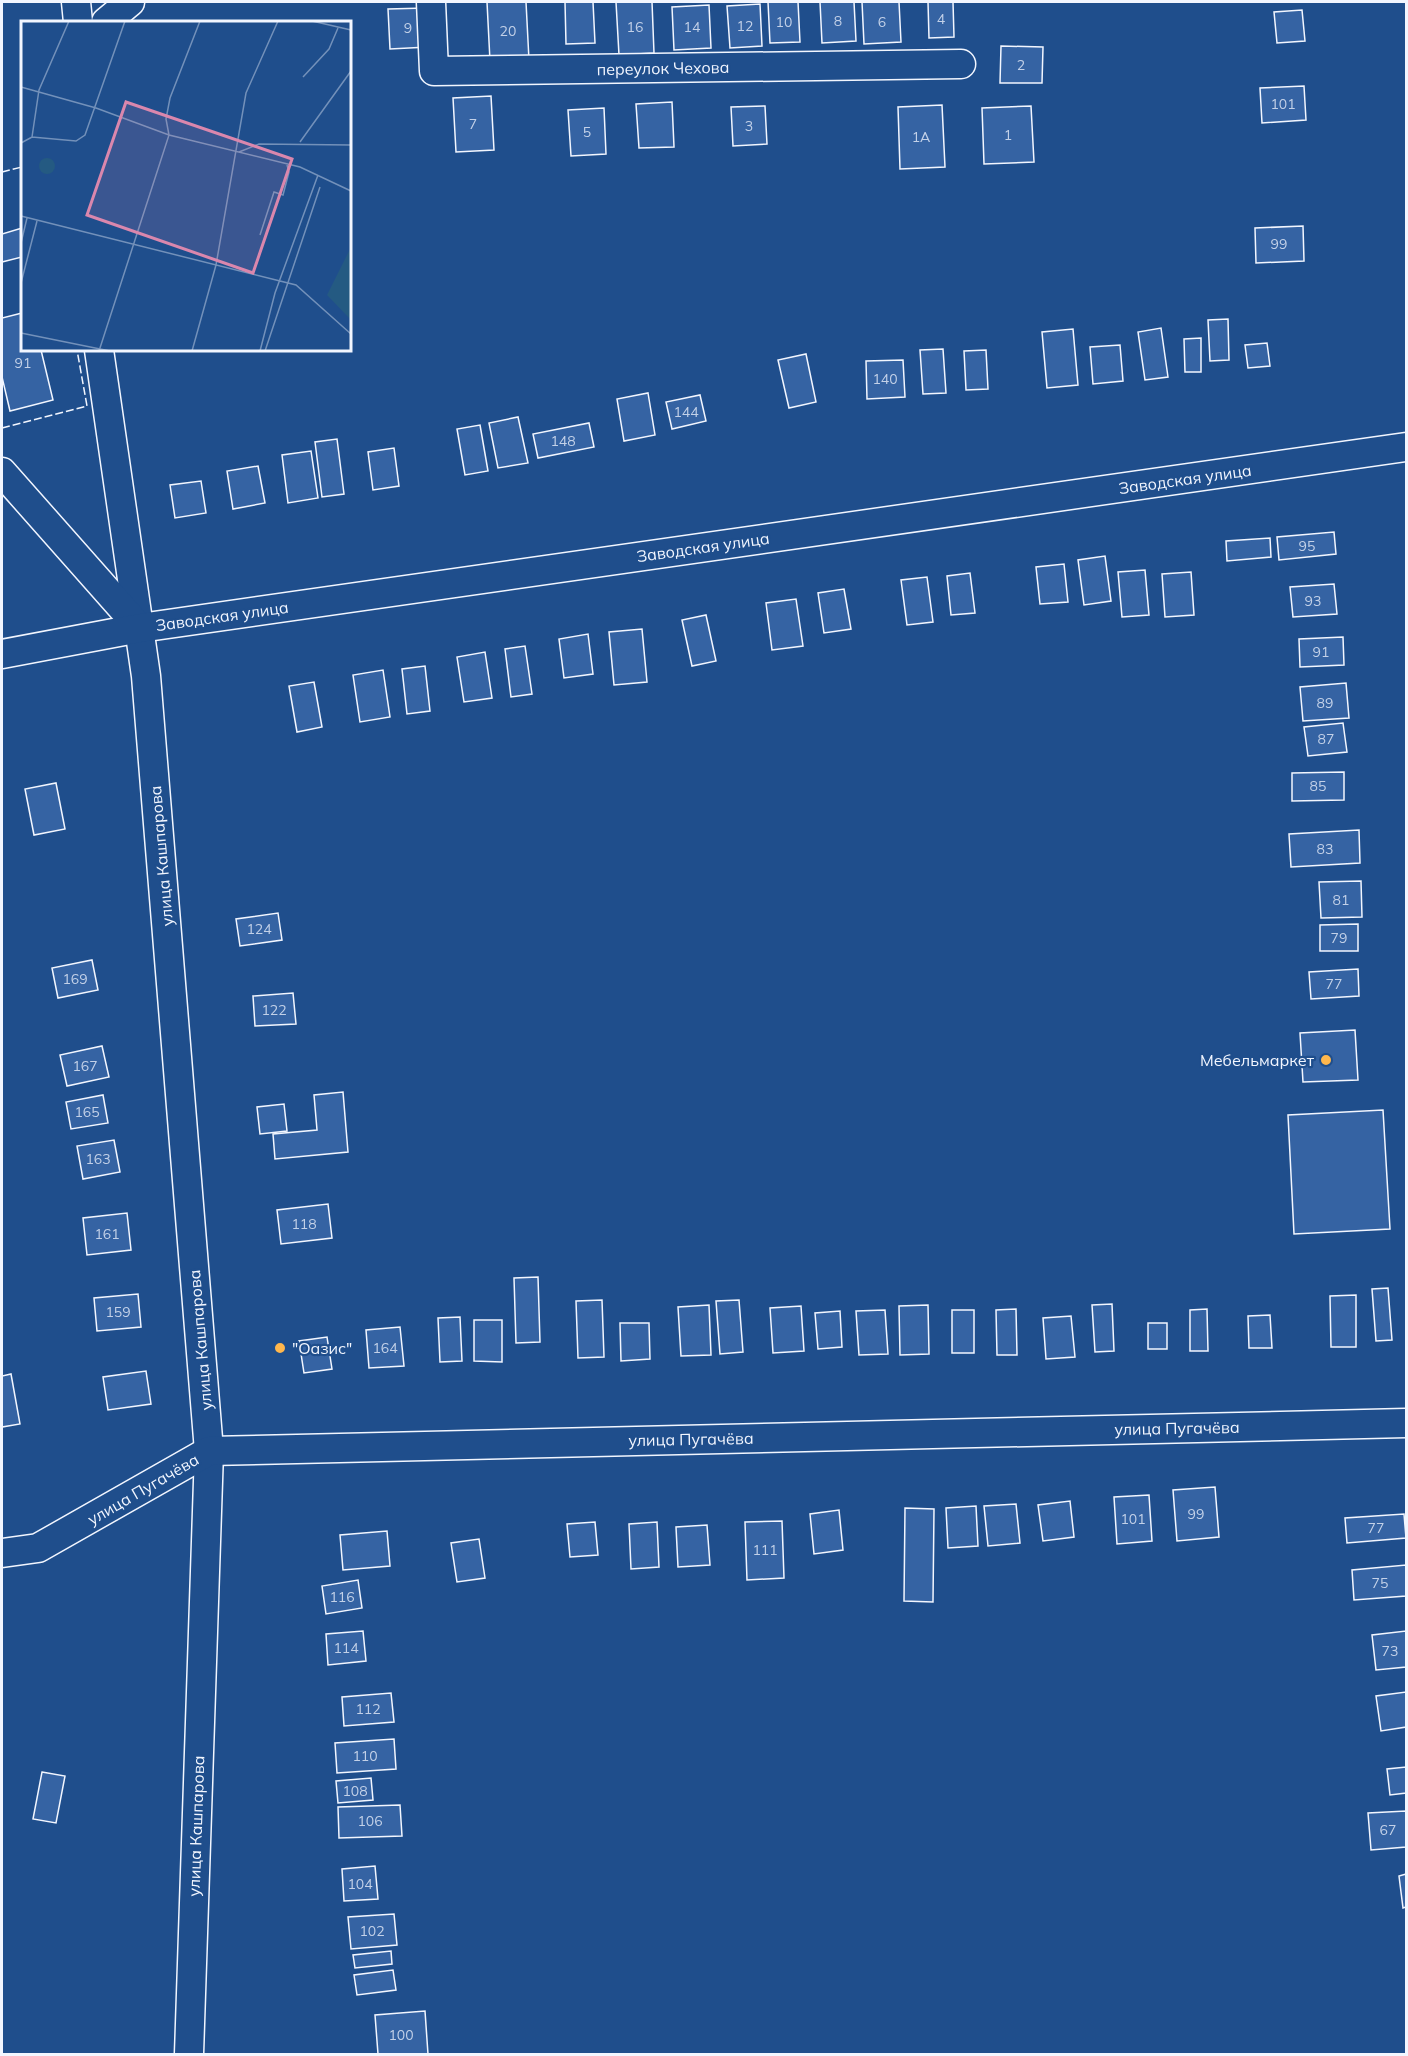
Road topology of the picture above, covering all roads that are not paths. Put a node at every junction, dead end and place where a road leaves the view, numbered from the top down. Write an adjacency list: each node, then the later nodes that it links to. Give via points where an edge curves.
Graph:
1 (76, 2): 4 (street)
2 (130, 2): 5 (street)
3 (431, 2): 6 (street, переулок Чехова, via 434,71)
4 (78, 21)
5 (107, 21)
6 (961, 64)
7 (99, 351): 10 (street, улица Кашпарова)
8 (1407, 447): 10 (street, Заводская улица)
9 (2, 472): 10 (street)
10 (140, 628): 11 (street, Заводская улица); 13 (street, улица Кашпарова)
11 (2, 654)
12 (1407, 1423): 13 (street, улица Пугачёва)
13 (209, 1451): 14 (street, улица Пугачёва, via 38,1548); 15 (street, улица Кашпарова)
14 (2, 1553)
15 (189, 2055)

